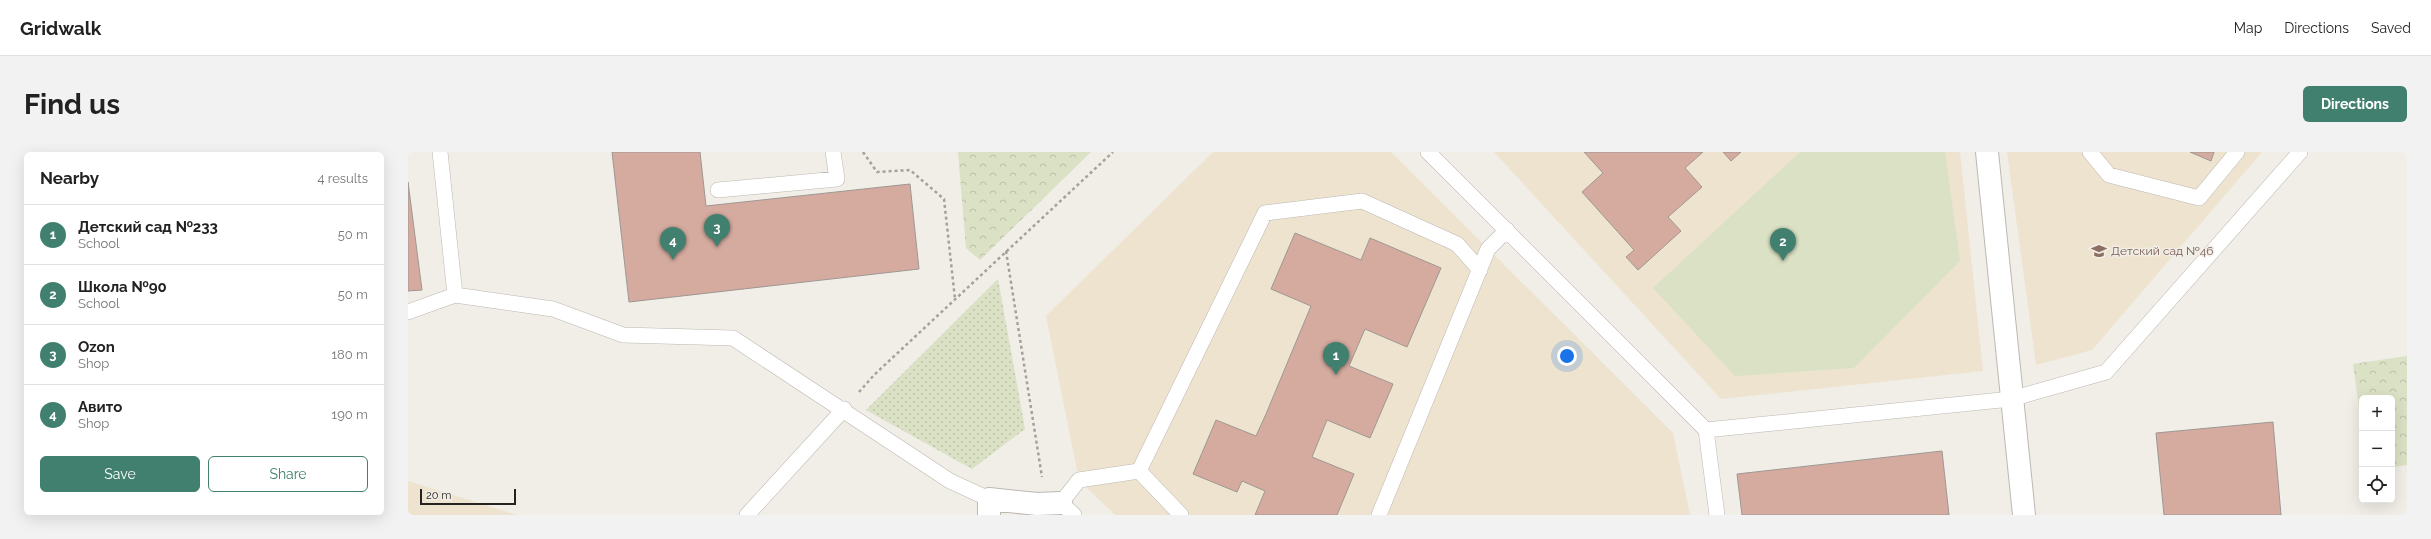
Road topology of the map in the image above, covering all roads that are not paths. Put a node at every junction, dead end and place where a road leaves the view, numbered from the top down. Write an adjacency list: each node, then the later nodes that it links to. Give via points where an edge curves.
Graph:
1 (440, 152): 11 (lane)
2 (833, 152): 8 (lane, via 837,179)
3 (1428, 152): 9 (lane)
4 (1988, 152): 13 (street)
5 (2090, 152): 6 (lane, via 2109,175 2199,198)
6 (2237, 152)
7 (2300, 152): 13 (lane, via 2106,372)
8 (718, 190)
9 (1507, 230): 10 (lane, via 1488,249); 15 (lane)
10 (1480, 270): 16 (lane, via 1457,244 1362,201 1265,214); 21 (lane)
11 (455, 295): 12 (lane); 14 (lane, via 553,309 623,335 734,338)
12 (408, 312)
13 (2011, 399): 15 (lane); 23 (street)
14 (844, 409): 17 (lane); 19 (lane)
15 (1706, 430): 22 (lane)
16 (1139, 471): 18 (lane, via 1079,480); 20 (lane)
17 (989, 507): 18 (street)
18 (1060, 507)
19 (747, 515)
20 (1181, 515)
21 (1378, 515)
22 (1717, 515)
23 (2024, 515)

